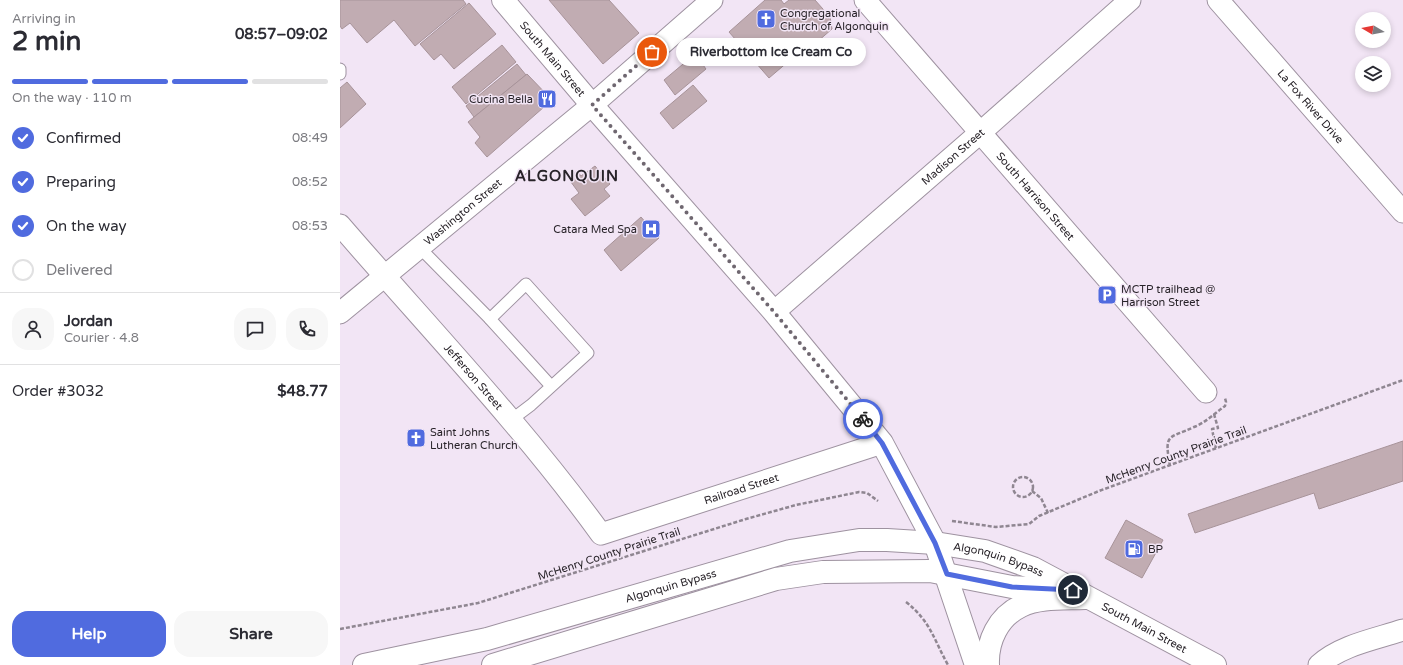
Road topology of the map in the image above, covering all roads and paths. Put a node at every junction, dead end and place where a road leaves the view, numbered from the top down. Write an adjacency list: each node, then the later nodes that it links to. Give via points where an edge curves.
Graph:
1 (503, 0): 8 (main road, South Main Street)
2 (712, 0): 8 (street, Washington Street)
3 (865, 0): 9 (street, South Harrison Street)
4 (1130, 0): 9 (street, Madison Street)
5 (1218, 0): 10 (street, La Fox River Drive)
6 (340, 69): 7 (lane)
7 (340, 74)
8 (592, 105): 12 (street, Washington Street); 14 (main road, South Main Street)
9 (981, 132): 14 (street, Madison Street); 19 (street, South Harrison Street)
10 (1403, 212)
11 (340, 225): 13 (street, Jefferson Street)
12 (419, 247): 13 (street, Washington Street); 16 (lane)
13 (384, 276): 15 (street, Washington Street); 21 (street, Jefferson Street)
14 (774, 312): 22 (main road, South Main Street)
15 (340, 313)
16 (490, 320): 18 (lane); 18 (lane, via 526,284 588,353)
17 (1403, 380): 23 (path, McHenry County Prairie Trail)
18 (551, 386): 21 (lane)
19 (1214, 394): 20 (path, via 1226,402)
20 (1214, 414): 23 (path, via 1218,428 1212,429); 24 (path, via 1196,427 1175,433 1168,440)
21 (511, 420): 29 (street, Jefferson Street)
22 (882, 443): 29 (street, Railroad Street); 30 (main road, South Main Street)
23 (1216, 449): 24 (path, McHenry County Prairie Trail)
24 (1170, 466): 27 (path, McHenry County Prairie Trail, via 1099,491)
25 (1032, 491): 25 (path, via 1033,484 1026,477 1015,482 1015,491 1019,495 1025,496); 27 (path, via 1041,498)
26 (878, 502): 34 (path, McHenry County Prairie Trail, via 867,493 860,492 796,505 478,603)
27 (1048, 513): 28 (path, McHenry County Prairie Trail, via 1028,524 996,527)
28 (952, 521)
29 (601, 534)
30 (935, 543): 31 (main road, South Main Street); 32 (main road, Algonquin Bypass, via 985,551 1032,568); 36 (main road, Algonquin Bypass, via 859,540 790,550 487,639)
31 (947, 574): 32 (main road, Algonquin Bypass, via 1012,587); 37 (main road, Algonquin Bypass, via 930,571 822,572 776,579); 39 (main road, South Main Street)
32 (1082, 594): 40 (main road, via 1036,602 1021,606 1012,612 996,627 990,641); 41 (main road, South Main Street)
33 (906, 602): 38 (path, via 920,613 936,638)
34 (340, 629)
35 (1403, 630): 42 (street, via 1350,648 1327,658)
36 (364, 665)
37 (493, 665)
38 (948, 665)
39 (976, 665)
40 (988, 665)
41 (1214, 665)
42 (1319, 665)

